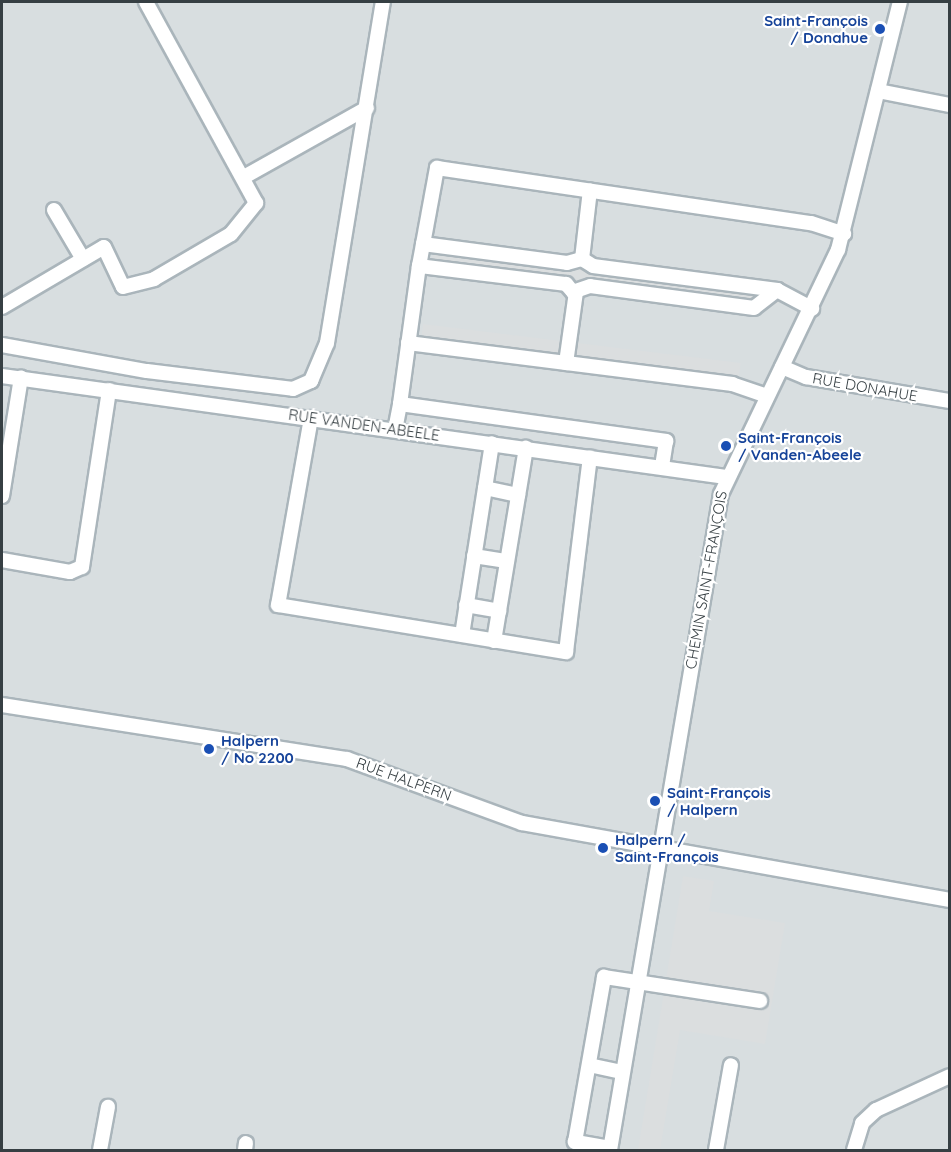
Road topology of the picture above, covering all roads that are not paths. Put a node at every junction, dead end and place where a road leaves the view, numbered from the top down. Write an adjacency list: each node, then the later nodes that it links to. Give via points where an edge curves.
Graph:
1 (384, 2): 6 (street)
2 (900, 2): 4 (street, CHEMIN SAINT-FRANÇOIS)
3 (150, 3): 7 (street)
4 (878, 91): 5 (street); 10 (street, CHEMIN SAINT-FRANÇOIS)
5 (950, 105)
6 (368, 108): 7 (street); 23 (street, via 323,362 311,381 293,389)
7 (244, 177): 12 (street, via 256,203 231,234 154,279 123,287 104,247)
8 (591, 190): 10 (street, via 811,223); 11 (street, via 436,168); 13 (street)
9 (54, 210): 12 (street)
10 (844, 234): 18 (street, CHEMIN SAINT-FRANÇOIS)
11 (423, 244): 13 (street, via 567,263); 14 (street)
12 (83, 260): 17 (street)
13 (582, 260): 15 (street, via 592,266)
14 (419, 266): 16 (street, via 566,284); 19 (street)
15 (777, 290): 16 (street, via 754,308 590,286); 18 (street)
16 (576, 292): 21 (street)
17 (2, 307)
18 (812, 309): 22 (street, CHEMIN SAINT-FRANÇOIS)
19 (408, 343): 21 (street); 30 (street)
20 (2, 345): 23 (street)
21 (566, 363): 28 (street, via 732,384)
22 (782, 367): 28 (street, CHEMIN SAINT-FRANÇOIS); 29 (street, RUE DONAHUE, via 806,377)
23 (147, 371): 27 (street)
24 (2, 376): 25 (street, RUE VANDEN-ABEELE)
25 (21, 378): 26 (street, RUE VANDEN-ABEELE); 44 (street)
26 (109, 390): 27 (street, RUE VANDEN-ABEELE); 46 (street, via 82,567 70,572)
27 (136, 393): 31 (street, RUE VANDEN-ABEELE)
28 (766, 396): 41 (street, CHEMIN SAINT-FRANÇOIS)
29 (950, 401)
30 (400, 404): 32 (street); 33 (street)
31 (311, 418): 33 (street, RUE VANDEN-ABEELE); 50 (street, via 278,605)
32 (554, 425): 34 (street); 37 (street)
33 (395, 429): 35 (street, RUE VANDEN-ABEELE)
34 (611, 433): 39 (street); 40 (street, via 666,441)
35 (492, 443): 36 (street, RUE VANDEN-ABEELE); 42 (street)
36 (526, 448): 37 (street, RUE VANDEN-ABEELE); 43 (street)
37 (549, 451): 38 (street, RUE VANDEN-ABEELE)
38 (590, 457): 39 (street, RUE VANDEN-ABEELE); 51 (street, via 566,652)
39 (607, 459): 40 (street, RUE VANDEN-ABEELE)
40 (662, 467): 41 (street, RUE VANDEN-ABEELE)
41 (726, 477): 53 (street, CHEMIN SAINT-FRANÇOIS)
42 (484, 488): 43 (street); 45 (street)
43 (518, 495): 47 (street)
44 (2, 496)
45 (474, 556): 47 (street); 48 (street)
46 (2, 560)
47 (507, 561): 49 (street)
48 (466, 605): 49 (street); 50 (street)
49 (499, 611): 51 (street)
50 (462, 635): 51 (street)
51 (494, 640)
52 (2, 705): 53 (street, RUE HALPERN, via 347,759 522,823)
53 (660, 844): 54 (street, RUE HALPERN); 55 (street, CHEMIN SAINT-FRANÇOIS)
54 (950, 900)
55 (637, 982): 56 (street); 57 (street, via 604,977); 59 (street, CHEMIN SAINT-FRANÇOIS)
56 (760, 1001)
57 (589, 1065): 59 (street); 62 (street, via 575,1142)
58 (731, 1065): 64 (street)
59 (622, 1072): 62 (street, CHEMIN SAINT-FRANÇOIS)
60 (950, 1076): 65 (street, via 876,1110 862,1123)
61 (108, 1107): 63 (street)
62 (610, 1149)
63 (100, 1150)
64 (716, 1150)
65 (854, 1150)

